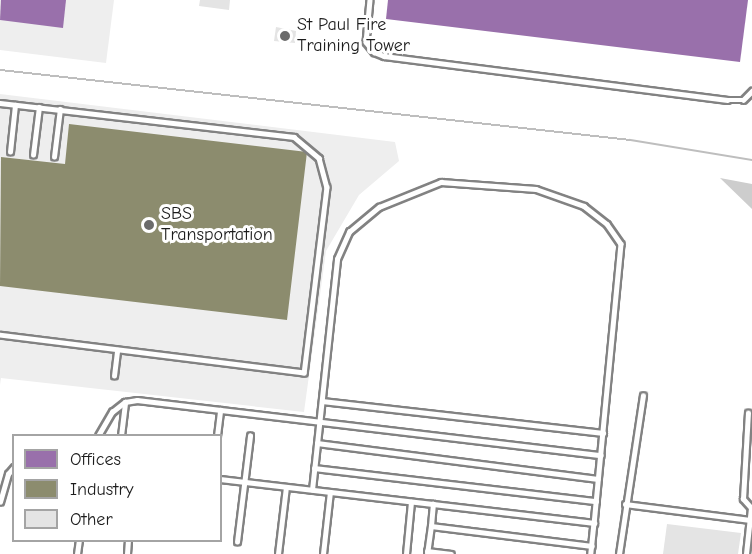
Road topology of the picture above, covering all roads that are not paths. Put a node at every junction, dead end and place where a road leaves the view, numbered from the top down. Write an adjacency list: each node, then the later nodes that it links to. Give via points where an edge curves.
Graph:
1 (370, 0): 2 (lane, via 366,42 384,56 727,100 743,100)
2 (752, 91)
3 (0, 103): 4 (lane)
4 (15, 105): 5 (lane); 7 (lane)
5 (39, 107): 6 (lane); 8 (lane)
6 (60, 109): 9 (lane); 11 (lane, via 294,137 319,158 325,173 326,201 304,373)
7 (10, 152)
8 (33, 155)
9 (54, 157)
10 (0, 335): 11 (lane)
11 (117, 350): 12 (lane)
12 (114, 376)
13 (643, 396): 38 (lane)
14 (322, 400): 18 (lane); 19 (lane); 19 (lane, via 337,259 343,240 357,222 379,207 441,182 536,189 584,206 607,224 621,244)
15 (125, 402): 16 (lane); 20 (lane, via 112,412); 21 (lane)
16 (220, 410): 18 (lane); 22 (lane)
17 (748, 413): 39 (lane, via 743,499 751,504)
18 (319, 421): 24 (lane); 25 (lane)
19 (603, 433): 25 (lane)
20 (99, 434)
21 (121, 434)
22 (218, 434)
23 (250, 436): 30 (lane)
24 (317, 443): 26 (lane); 29 (lane)
25 (601, 455): 29 (lane)
26 (314, 468): 32 (lane); 34 (lane)
27 (12, 469): 35 (lane)
28 (222, 479): 30 (lane)
29 (598, 479): 34 (lane)
30 (244, 482): 31 (lane); 42 (lane)
31 (286, 487): 32 (lane); 45 (lane)
32 (312, 490): 33 (lane)
33 (330, 492): 36 (lane); 46 (lane)
34 (596, 501): 40 (lane)
35 (0, 502)
36 (411, 502): 37 (lane); 47 (lane)
37 (433, 504): 40 (lane); 41 (lane)
38 (625, 504): 39 (lane); 50 (lane)
39 (750, 520): 51 (lane)
40 (594, 523): 43 (lane)
41 (431, 526): 43 (lane); 44 (lane)
42 (237, 542)
43 (592, 546): 49 (lane)
44 (427, 553): 48 (lane)
45 (278, 554)
46 (323, 554)
47 (406, 554)
48 (452, 554)
49 (591, 554)
50 (619, 554)
51 (746, 554)

